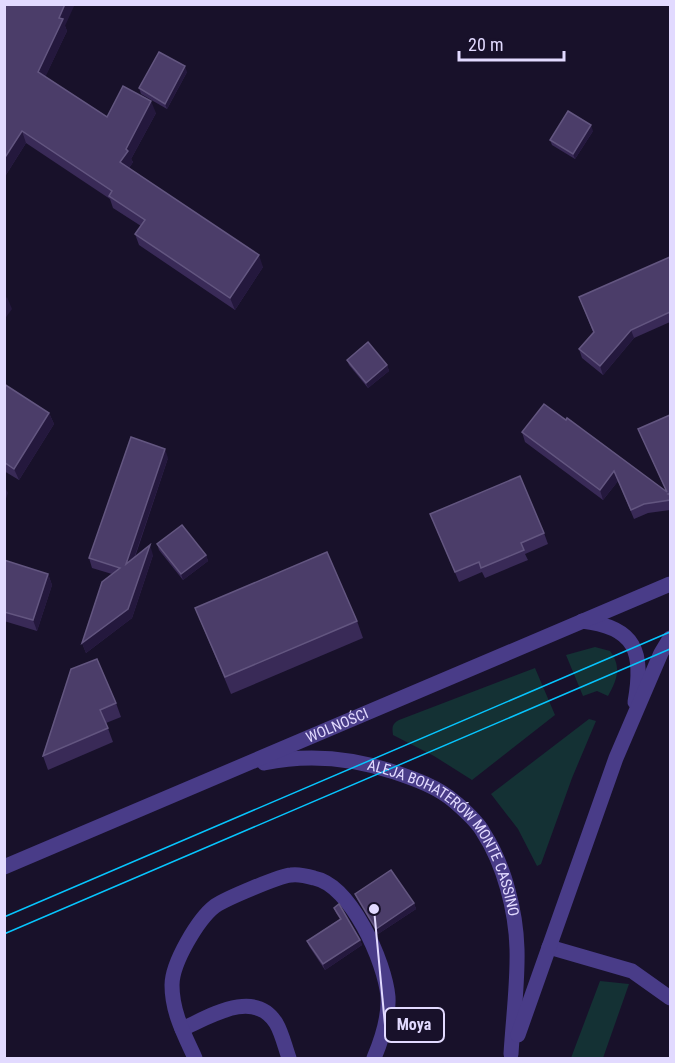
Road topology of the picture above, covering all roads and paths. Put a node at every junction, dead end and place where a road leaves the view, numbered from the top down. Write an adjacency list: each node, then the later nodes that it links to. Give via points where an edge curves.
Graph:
1 (670, 584): 2 (street, WOLNOŚCI)
2 (581, 621): 4 (street, ALEJA BOHATERÓW MONTE CASSINO, via 600,623 620,632 635,648 637,692); 5 (street, WOLNOŚCI)
3 (670, 638): 4 (street, ALEJA BOHATERÓW MONTE CASSINO)
4 (631, 723): 7 (street, ALEJA BOHATERÓW MONTE CASSINO)
5 (232, 769): 6 (street, WOLNOŚCI); 10 (street, ALEJA BOHATERÓW MONTE CASSINO, via 284,759 363,763 421,781 454,801 483,831 501,868 513,907 517,949)
6 (4, 867)
7 (549, 946): 8 (street, via 632,972); 10 (street, ALEJA BOHATERÓW MONTE CASSINO)
8 (670, 998)
9 (182, 1029): 11 (street); 12 (street, via 232,1007 250,1006 266,1012 276,1023); 13 (street, via 175,1012 172,982 197,925 216,906 265,884 292,875 317,878 337,889 360,921 381,963 388,997 385,1032)
10 (510, 1056)
11 (195, 1059)
12 (289, 1059)
13 (374, 1059)

